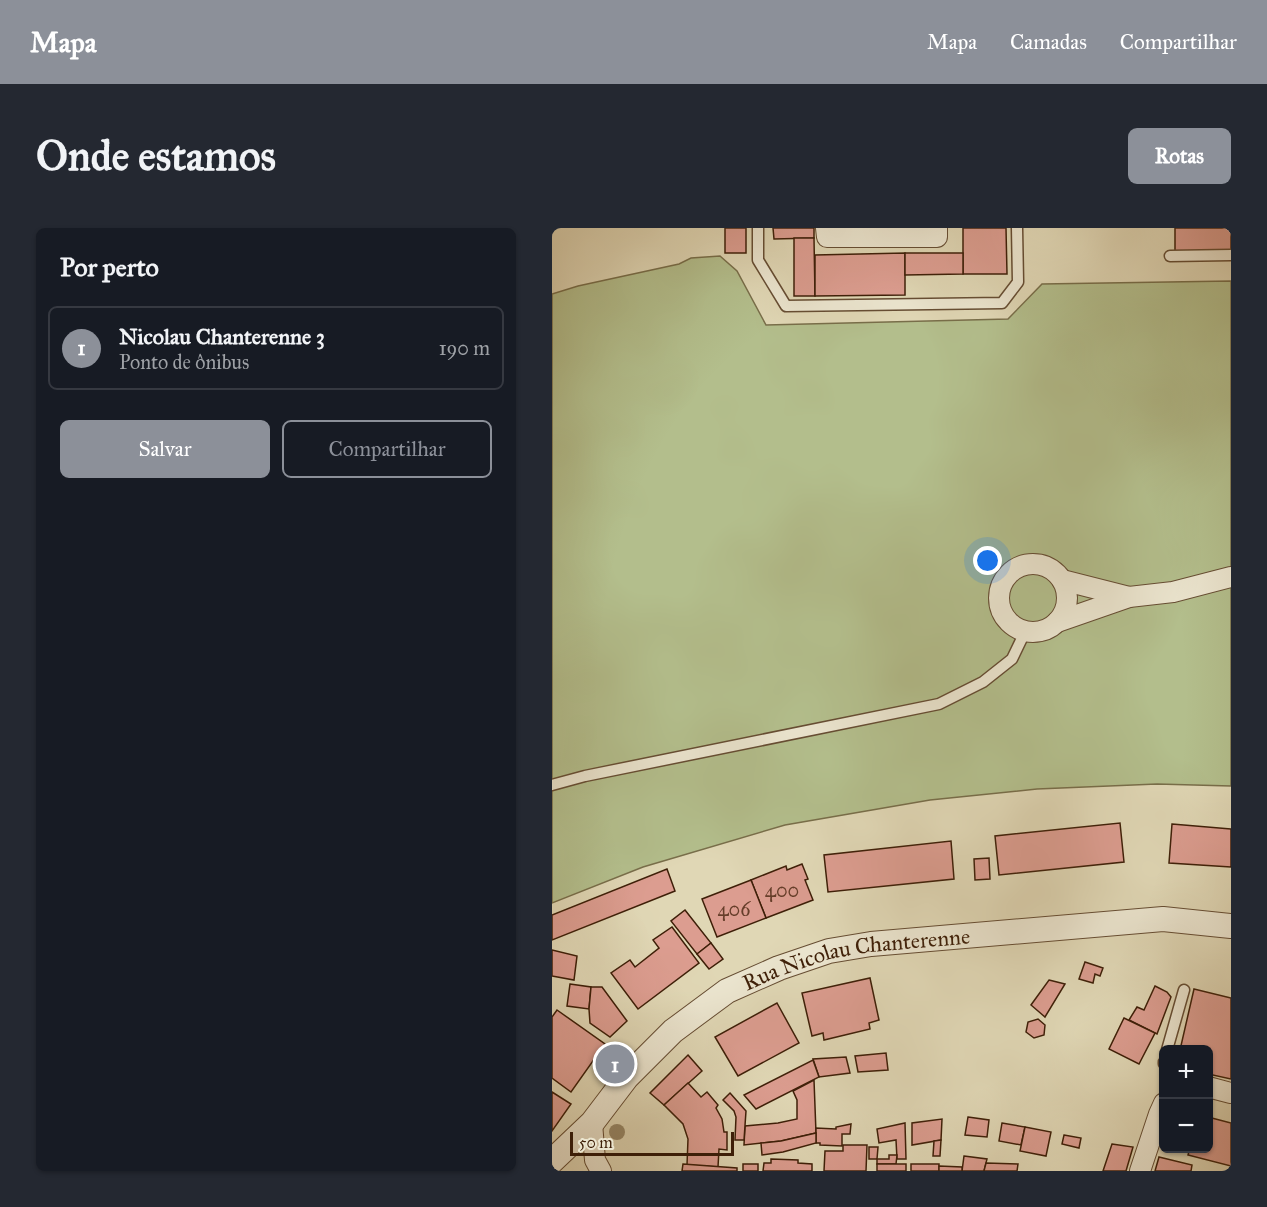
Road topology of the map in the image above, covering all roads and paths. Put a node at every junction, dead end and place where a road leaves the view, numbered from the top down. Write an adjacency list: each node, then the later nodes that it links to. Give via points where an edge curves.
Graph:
1 (758, 228): 4 (lane, via 758,260 786,306 1002,303 1018,282)
2 (826, 228): 3 (street, via 826,237 938,237)
3 (938, 228)
4 (1017, 228)
5 (1231, 255): 6 (lane)
6 (1170, 256)
7 (1231, 577): 9 (street, via 1173,592)
8 (1062, 580): 9 (street); 10 (street, via 1067,602); 11 (street, via 1055,571 1034,563 1013,569 1005,578 998,599 1000,610 1006,620)
9 (1129, 597): 10 (street)
10 (1057, 622): 11 (street, via 1048,629)
11 (1025, 632): 12 (lane, via 1012,659 983,682 939,704)
12 (552, 785)
13 (1231, 926): 19 (street, Rua Nicolau Chanterenne, via 1163,919 829,951 727,991 673,1031 627,1077)
14 (1184, 990): 15 (lane)
15 (1168, 1045)
16 (1213, 1088): 17 (street)
17 (1231, 1093)
18 (1159, 1114): 22 (street)
19 (592, 1123): 20 (street, Rua Nicolau Chanterenne); 21 (street, via 595,1160)
20 (552, 1161)
21 (601, 1171)
22 (1140, 1171)

